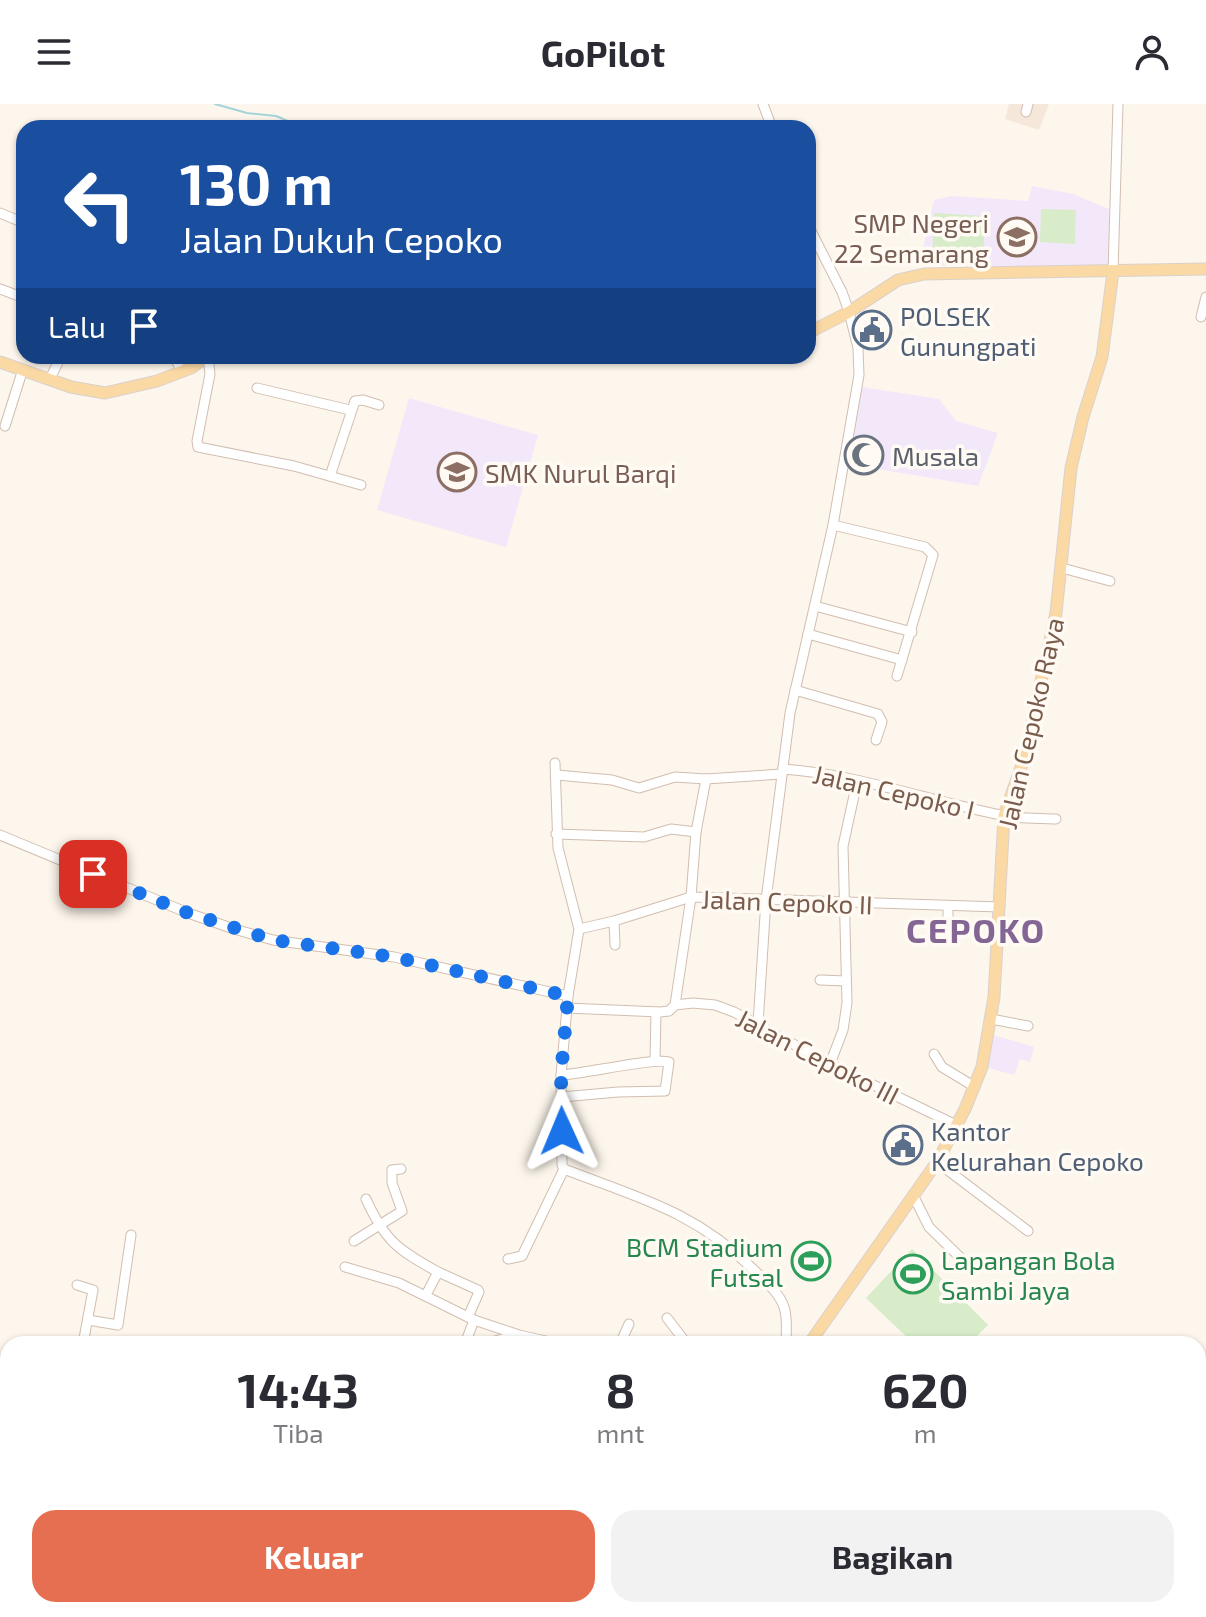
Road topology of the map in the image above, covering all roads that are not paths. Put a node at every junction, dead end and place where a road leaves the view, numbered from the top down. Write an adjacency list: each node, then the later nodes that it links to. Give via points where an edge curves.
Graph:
1 (1118, 104): 4 (street)
2 (816, 241): 6 (street)
3 (1206, 269): 4 (main road)
4 (1113, 272): 6 (main road, via 924,274 898,280); 24 (main road, Jalan Cepoko Raya, via 1102,357 1071,468)
5 (1206, 297): 7 (street)
6 (849, 312): 8 (main road); 23 (street, via 859,375)
7 (1201, 317)
8 (816, 329)
9 (0, 362): 14 (main road)
10 (57, 364): 16 (street)
11 (178, 364): 15 (street)
12 (194, 364): 15 (main road)
13 (208, 364): 21 (street, via 198,447)
14 (23, 369): 16 (main road); 20 (street)
15 (182, 371): 16 (main road, via 105,393)
16 (50, 379)
17 (257, 388): 19 (street)
18 (379, 405): 19 (street, via 359,399)
19 (350, 410): 21 (street)
20 (5, 426)
21 (330, 476): 22 (street)
22 (361, 485)
23 (833, 525): 26 (street); 27 (street, via 932,552)
24 (1062, 568): 25 (street); 38 (main road, Jalan Cepoko Raya, via 1030,737)
25 (1110, 581)
26 (815, 606): 27 (street); 28 (street)
27 (912, 632): 29 (street)
28 (808, 634): 29 (street); 31 (street)
29 (902, 660): 30 (street)
30 (897, 676)
31 (795, 690): 32 (street, via 878,714 882,722); 34 (street)
32 (876, 740)
33 (555, 763): 35 (street)
34 (783, 771): 36 (street, Jalan Cepoko I); 37 (street, Jalan Cepoko I, via 808,770); 44 (street)
35 (557, 775): 36 (street, Jalan Cepoko I, via 639,788 675,777); 41 (street)
36 (706, 779): 40 (street)
37 (857, 782): 38 (street, Jalan Cepoko I); 45 (street, via 843,846)
38 (1004, 816): 39 (street, Jalan Cepoko I); 47 (main road, Jalan Cepoko Raya)
39 (1056, 819)
40 (696, 832): 41 (street, via 671,829 644,837); 43 (street)
41 (556, 834): 49 (street)
42 (0, 835): 54 (street, via 234,929 273,940 394,957)
43 (691, 897): 44 (street, Jalan Cepoko II); 48 (street, Jalan Cepoko II); 55 (street)
44 (766, 900): 45 (street, Jalan Cepoko II); 59 (street)
45 (845, 903): 46 (street, Jalan Cepoko II); 53 (street)
46 (948, 906): 47 (street, Jalan Cepoko II); 50 (street, via 948,932)
47 (1000, 907): 58 (main road, Jalan Cepoko Raya)
48 (614, 921): 49 (street, Jalan Cepoko II); 51 (street)
49 (579, 929): 54 (street)
50 (940, 939)
51 (615, 945)
52 (820, 980): 53 (street)
53 (846, 981): 63 (street, via 843,1030)
54 (568, 996): 56 (street)
55 (675, 1005): 57 (street); 59 (street, Jalan Cepoko III, via 715,1005)
56 (567, 1008): 57 (street); 64 (street)
57 (656, 1012): 62 (street)
58 (991, 1019): 60 (street); 65 (main road, Jalan Cepoko Raya)
59 (758, 1024): 63 (street, Jalan Cepoko III)
60 (1028, 1026)
61 (934, 1054): 65 (street, via 942,1067)
62 (655, 1060): 64 (street); 66 (street, via 669,1062 665,1091)
63 (830, 1064): 67 (street, Jalan Cepoko III)
64 (561, 1075): 66 (street)
65 (975, 1087): 67 (main road, Jalan Cepoko Raya)
66 (562, 1097): 70 (street)
67 (956, 1125): 68 (main road, Jalan Cepoko Raya)
68 (937, 1162): 71 (main road, Jalan Cepoko Raya); 74 (street)
69 (401, 1169): 73 (street, via 392,1170 391,1177 402,1211)
70 (564, 1169): 77 (street, via 522,1256); 94 (street, via 646,1199 713,1234 780,1299)
71 (913, 1195): 78 (street, via 929,1227); 95 (main road, Jalan Cepoko Raya)
72 (366, 1199): 73 (street)
73 (378, 1227): 76 (street); 80 (street, via 390,1242)
74 (1028, 1231)
75 (131, 1235): 85 (street, via 118,1325)
76 (354, 1241)
77 (508, 1259)
78 (968, 1265)
79 (345, 1267): 82 (street)
80 (438, 1272): 82 (street); 83 (street, via 478,1290)
81 (77, 1285): 85 (street, via 93,1290)
82 (426, 1295): 83 (street)
83 (471, 1318): 87 (street); 89 (street)
84 (667, 1318): 93 (street)
85 (88, 1320): 88 (street)
86 (629, 1324): 92 (street)
87 (519, 1335): 90 (street); 91 (street)
88 (85, 1336)
89 (467, 1336)
90 (515, 1336)
91 (523, 1336)
92 (624, 1336)
93 (681, 1336)
94 (786, 1336)
95 (815, 1336)

